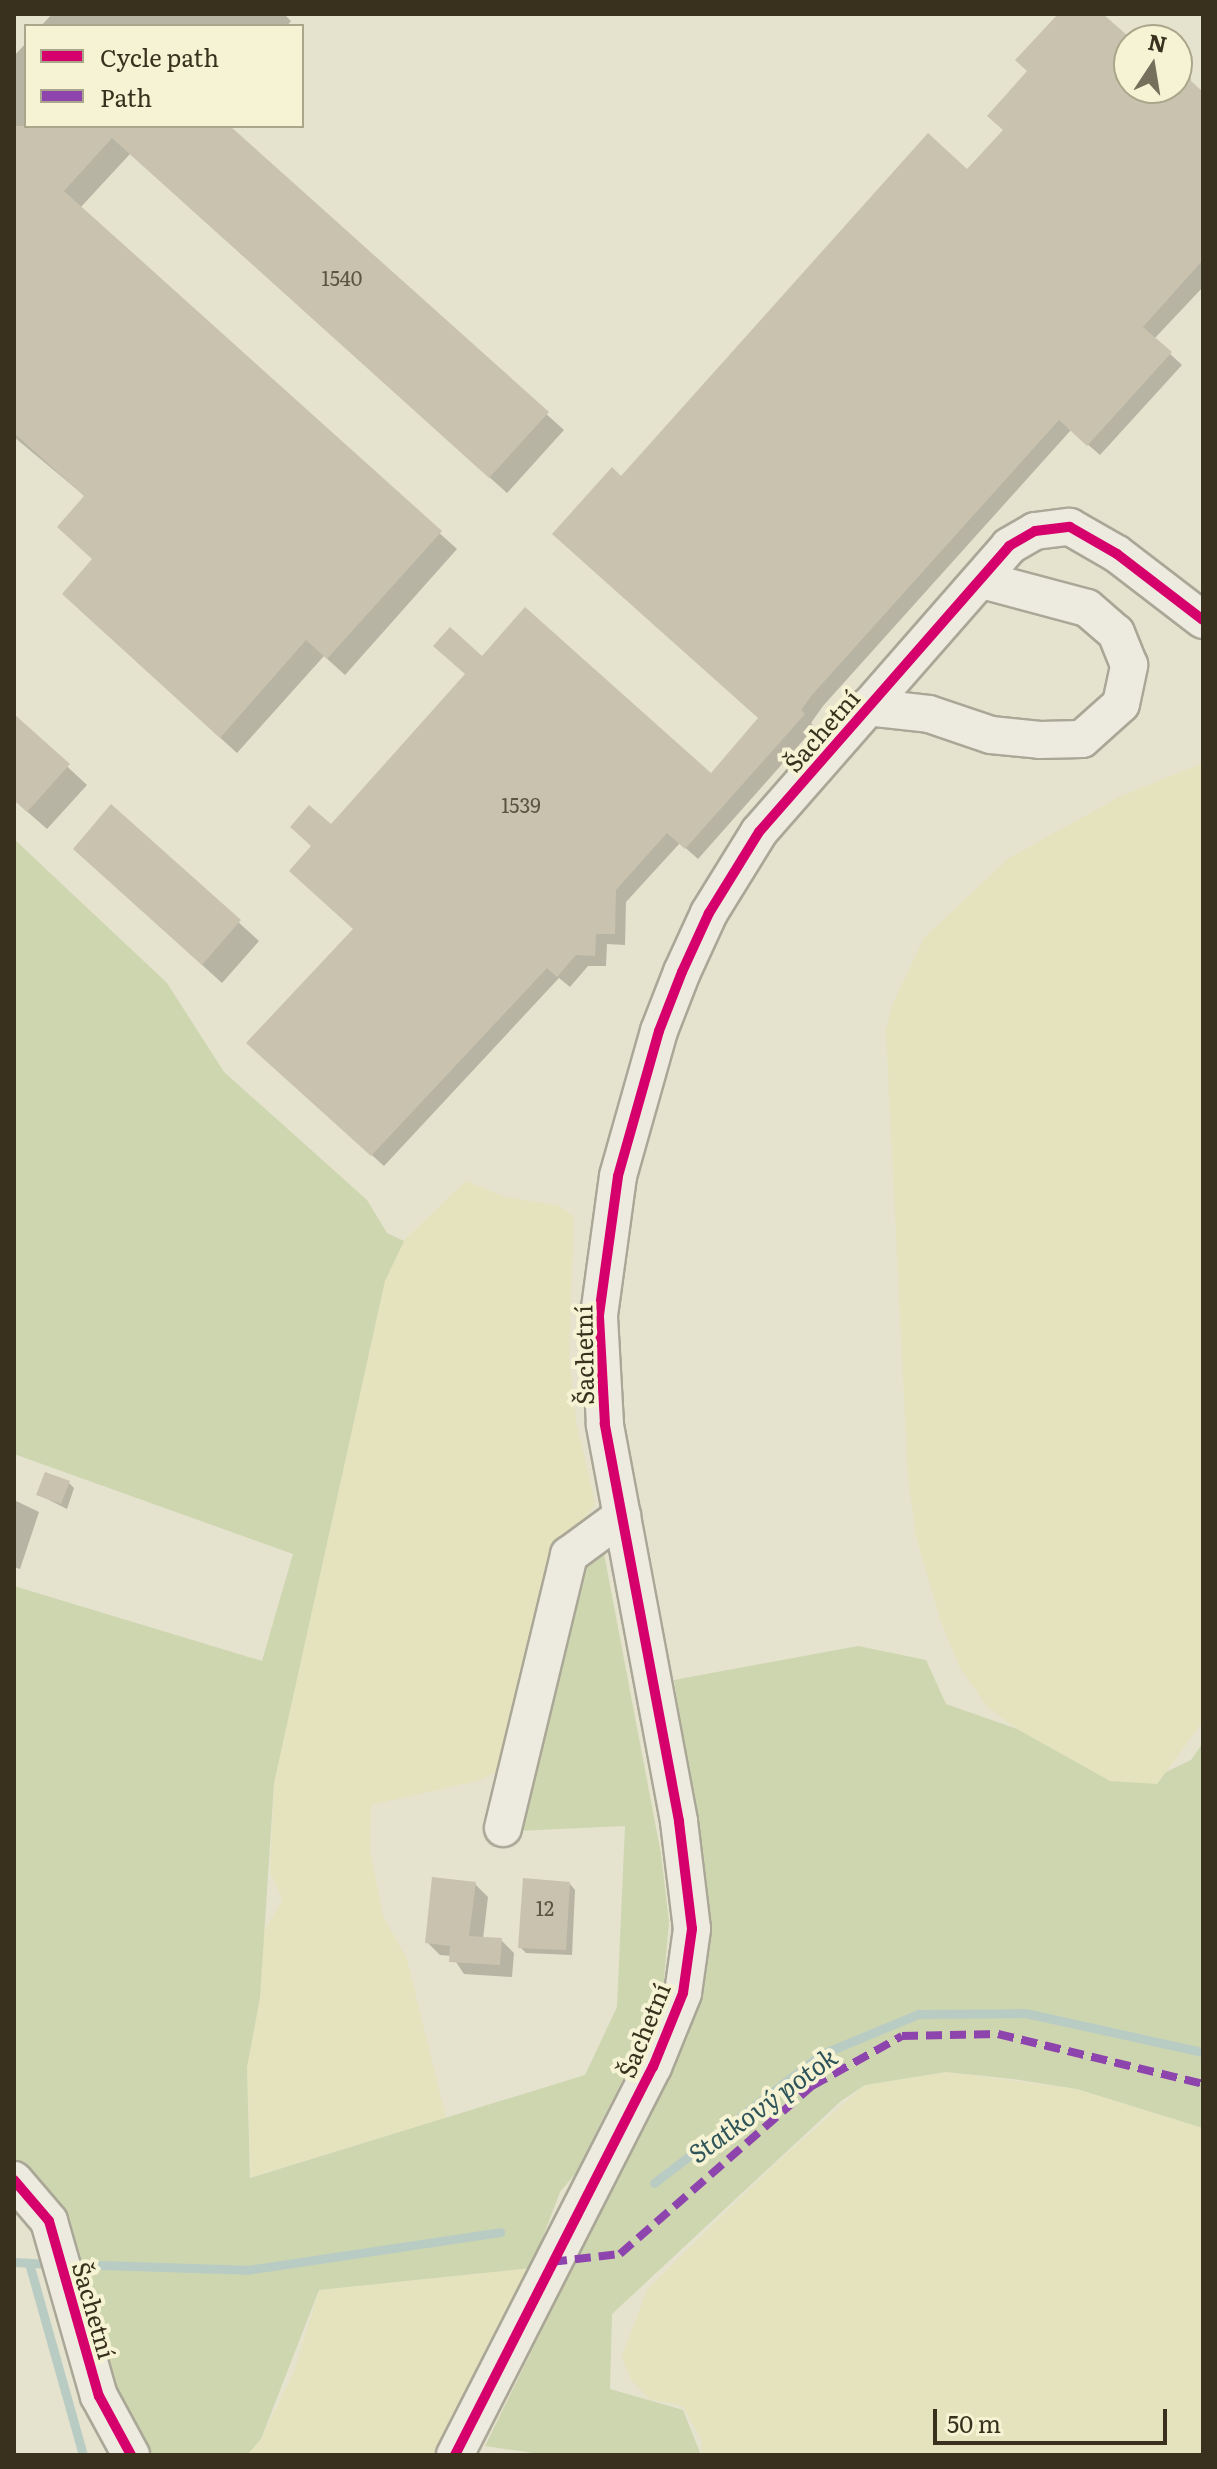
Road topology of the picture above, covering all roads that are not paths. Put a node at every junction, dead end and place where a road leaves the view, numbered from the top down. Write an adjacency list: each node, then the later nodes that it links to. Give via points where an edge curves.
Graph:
1 (982, 580): 2 (street, Šachetní, via 1009,546 1035,531 1070,527 1117,554); 3 (street, Šachetní); 3 (street, via 1087,608 1116,633 1129,665 1121,704 1082,739 1040,740 991,735 929,714)
2 (1203, 620)
3 (867, 707): 4 (street, Šachetní, via 759,832 709,913 659,1031 618,1176 599,1315 605,1424)
4 (622, 1516): 5 (street, via 569,1555); 8 (street, Šachetní, via 681,1837 692,1929 683,1993 653,2067)
5 (503, 1828)
6 (14, 2180): 7 (street, Šachetní, via 49,2221 99,2396)
7 (131, 2455)
8 (455, 2455)

